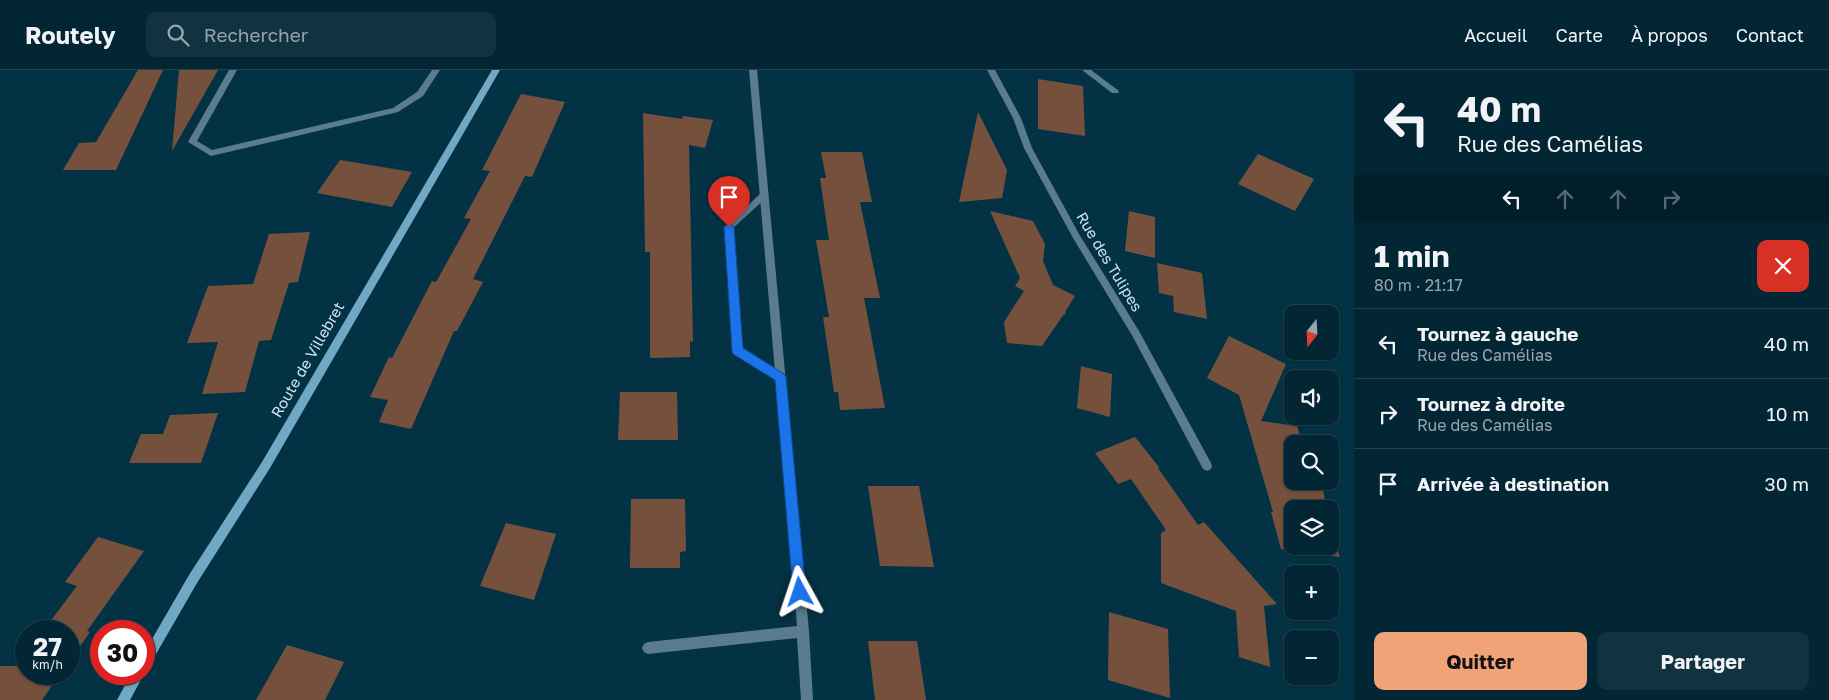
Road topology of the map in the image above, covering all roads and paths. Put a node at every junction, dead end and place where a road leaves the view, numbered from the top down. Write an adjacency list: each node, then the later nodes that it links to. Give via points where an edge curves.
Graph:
1 (233, 70): 2 (street, via 192,142 211,153 395,110 420,94)
2 (436, 70)
3 (496, 70): 12 (main road, Route de Villebret, via 266,465)
4 (752, 70): 8 (street)
5 (991, 70): 10 (street, Rue des Tulipes, via 1017,118 1028,148 1076,236 1136,334)
6 (1086, 70): 7 (street)
7 (1115, 91)
8 (764, 194): 9 (street); 9 (street, via 729,227 737,350)
9 (780, 377): 11 (street)
10 (1207, 466)
11 (803, 631): 13 (street); 16 (street)
12 (155, 645)
13 (648, 648)
14 (132, 685): 15 (main road)
15 (123, 700)
16 (807, 700)

